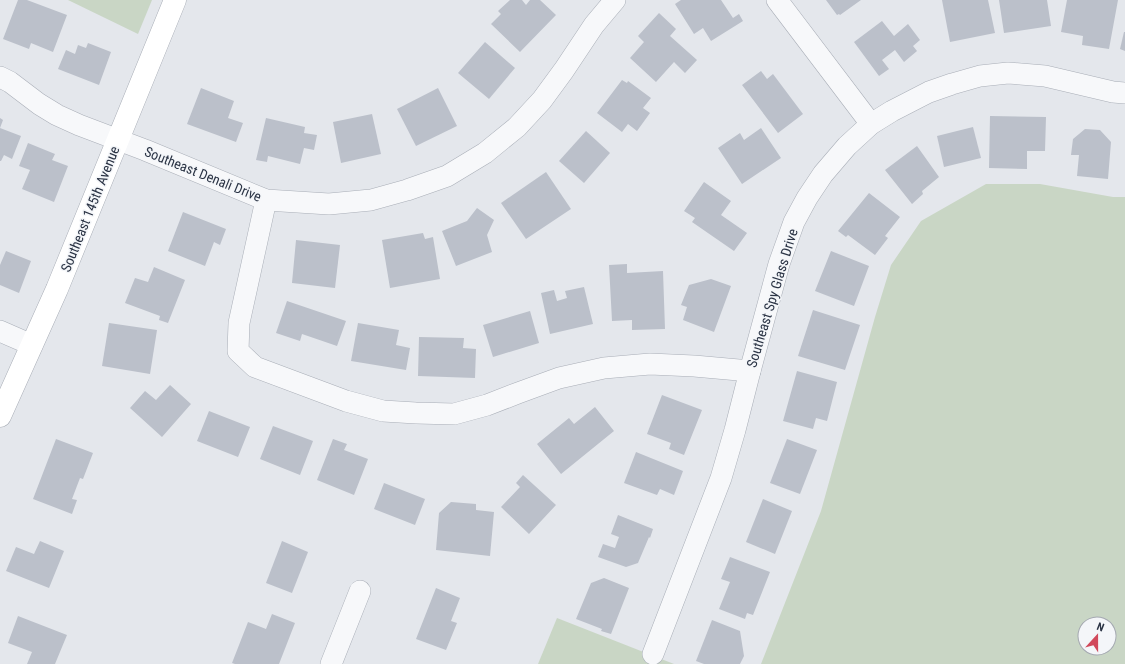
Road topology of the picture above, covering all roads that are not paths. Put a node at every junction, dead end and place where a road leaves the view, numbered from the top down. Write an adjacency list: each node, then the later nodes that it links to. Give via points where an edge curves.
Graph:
1 (175, 0): 7 (street, Southeast 145th Avenue)
2 (615, 0): 8 (street, Southeast Denali Drive, via 594,25 542,100 517,127 485,153 447,176 371,200 329,204)
3 (777, 0): 6 (street)
4 (0, 77): 7 (street, Southeast Denali Drive, via 57,115)
5 (1125, 93): 6 (street, Southeast Spy Glass Drive, via 1044,76 1008,73 980,76 929,92)
6 (871, 124): 11 (street, Southeast Spy Glass Drive, via 847,146 823,174 794,222 779,264)
7 (118, 140): 8 (street, Southeast Denali Drive); 10 (street, Southeast 145th Avenue)
8 (266, 200): 11 (street, via 239,323 238,350 255,367 346,401 383,411 454,414 487,406 559,378 604,368 650,364)
9 (0, 331): 10 (street)
10 (32, 345): 12 (street, Southeast 145th Avenue)
11 (750, 371): 14 (street, Southeast Spy Glass Drive, via 721,478)
12 (0, 416)
13 (360, 591): 15 (street)
14 (653, 654)
15 (331, 664)

